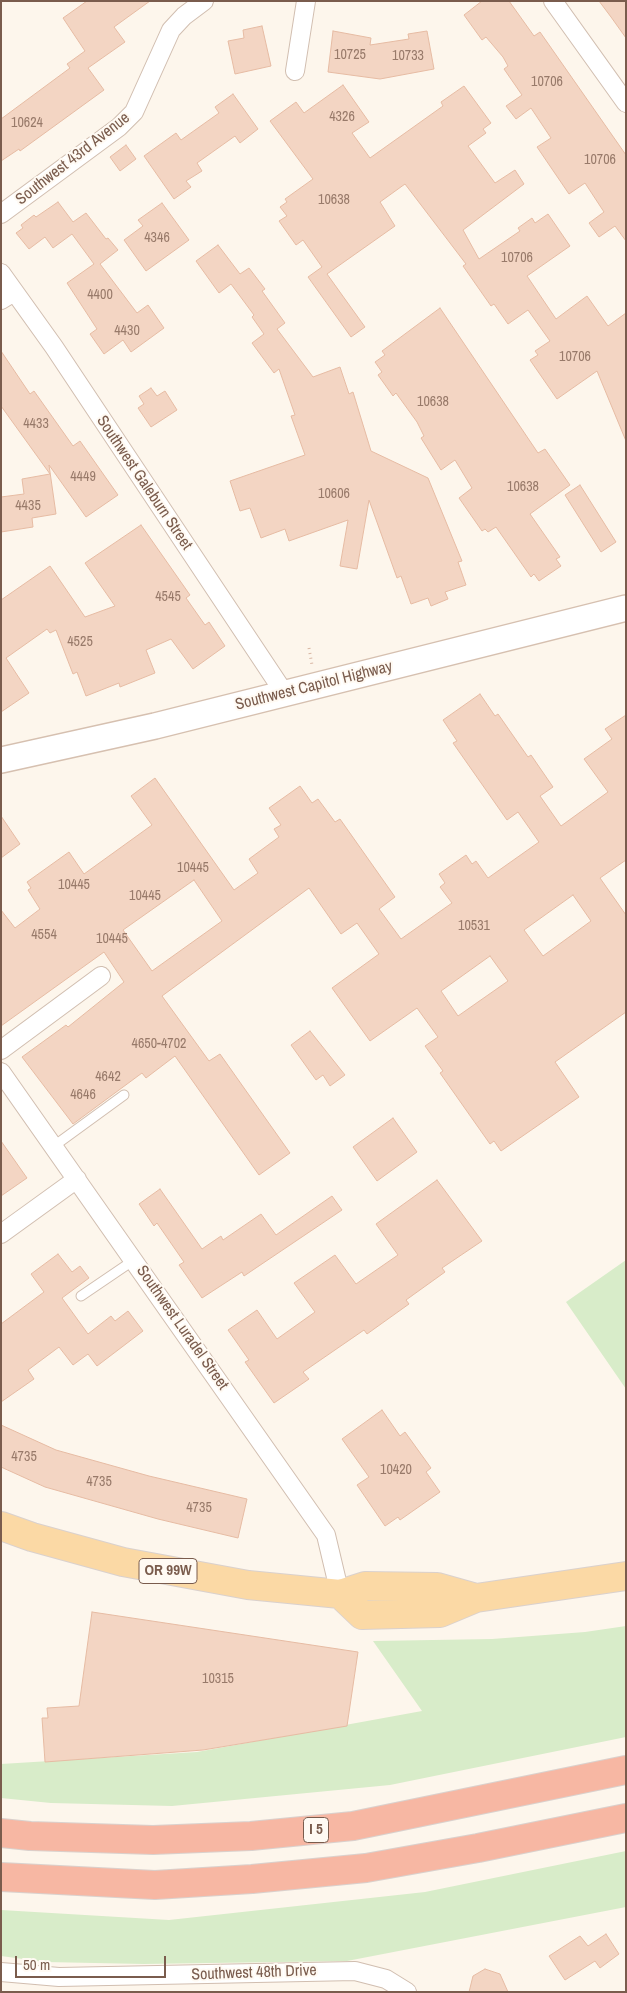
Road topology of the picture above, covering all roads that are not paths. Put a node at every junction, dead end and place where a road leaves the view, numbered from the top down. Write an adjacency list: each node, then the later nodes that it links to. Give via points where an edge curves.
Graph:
1 (204, 1): 6 (street, Southwest 43rd Avenue, via 171,30 134,112 119,127)
2 (306, 1): 4 (street)
3 (554, 1): 5 (street)
4 (295, 70)
5 (626, 104)
6 (1, 214)
7 (1, 273): 8 (street, Southwest Galeburn Street)
8 (8, 296): 10 (street, Southwest Galeburn Street, via 54,347)
9 (626, 608): 10 (main road, Southwest Capitol Highway)
10 (285, 694): 11 (main road, Southwest Capitol Highway)
11 (1, 760)
12 (101, 976): 13 (street)
13 (1, 1050)
14 (1, 1072): 16 (street, Southwest Luradel Street)
15 (124, 1095): 16 (lane)
16 (54, 1146): 17 (street, Southwest Luradel Street)
17 (77, 1179): 18 (street); 19 (street, Southwest Luradel Street)
18 (1, 1234)
19 (134, 1260): 20 (lane); 23 (street, Southwest Luradel Street, via 326,1535)
20 (81, 1296)
21 (1, 1526): 23 (main road, OR 99W, via 123,1562 186,1575)
22 (626, 1576): 23 (main road, via 476,1598 440,1613 362,1615)
23 (340, 1594)
24 (626, 1770): 26 (highway, I 5, via 353,1826 251,1836 153,1840)
25 (626, 1818): 27 (highway, via 366,1868 252,1879 155,1885)
26 (1, 1833)
27 (1, 1877)
28 (1, 1972): 29 (street, Southwest 48th Drive)
29 (208, 1983): 30 (street, Southwest 48th Drive, via 355,1971 386,1978)
30 (406, 1992)

